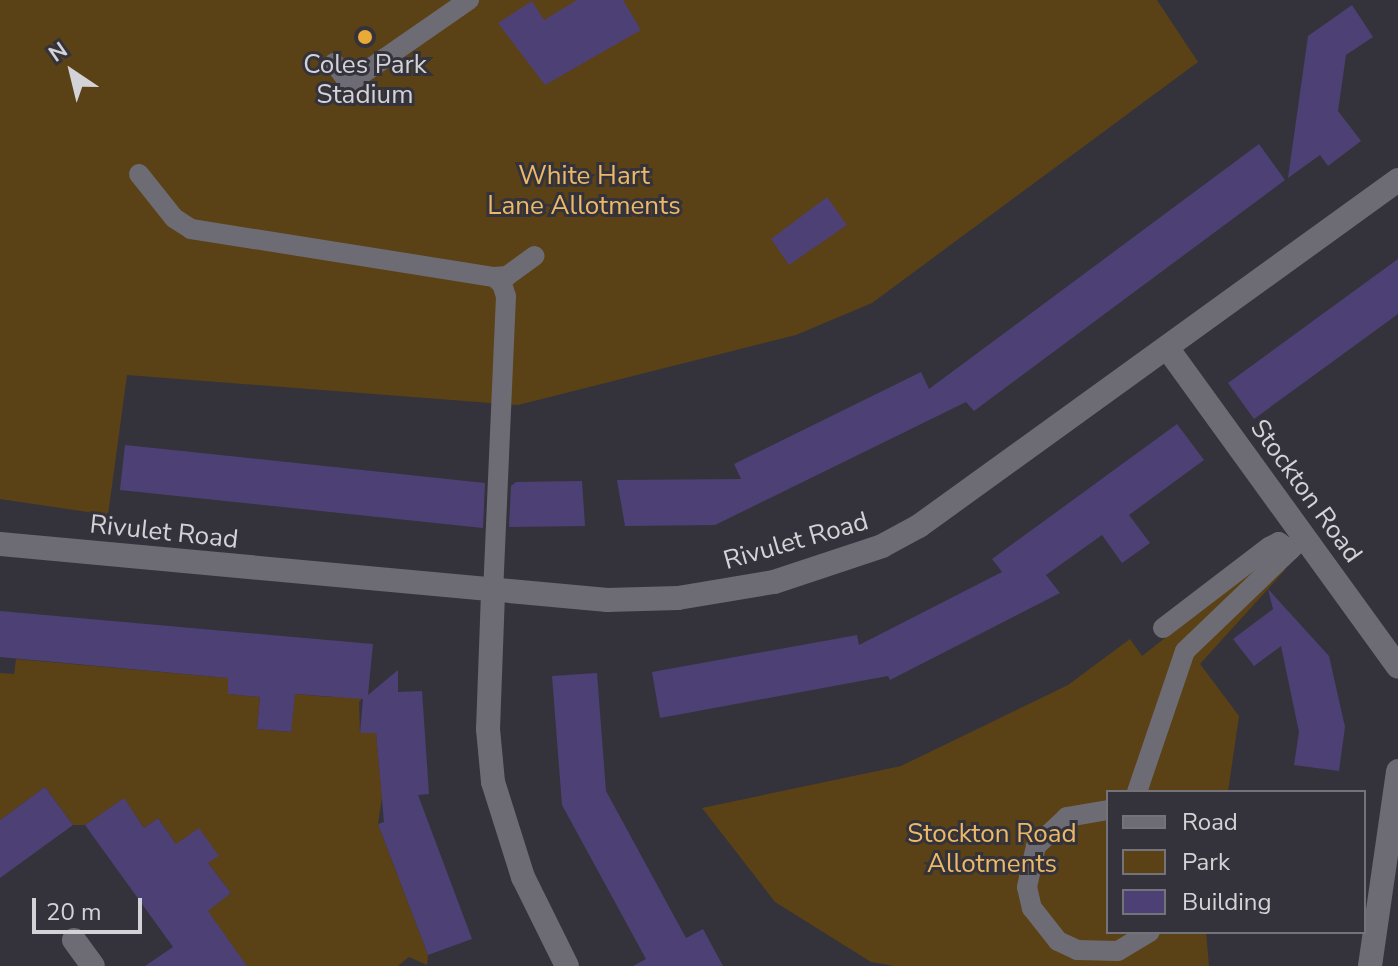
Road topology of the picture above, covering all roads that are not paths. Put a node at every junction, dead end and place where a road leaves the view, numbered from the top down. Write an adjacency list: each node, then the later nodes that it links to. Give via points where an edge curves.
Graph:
1 (469, 0): 2 (lane, via 349,83)
2 (334, 63)
3 (139, 174): 5 (lane, via 174,218 191,229)
4 (1398, 180): 7 (street, Rivulet Road)
5 (494, 277): 6 (lane); 6 (lane, via 528,262)
6 (506, 296): 10 (lane)
7 (1168, 349): 8 (street, Stockton Road); 10 (street, Rivulet Road, via 919,526 843,561 774,582 678,598)
8 (1298, 543): 11 (lane, via 1269,547); 12 (street, Stockton Road); 14 (lane, via 1185,651)
9 (0, 544): 10 (street, Rivulet Road)
10 (493, 593): 20 (street, via 488,716 493,782 523,877)
11 (1163, 628)
12 (1394, 657)
13 (1398, 771): 16 (street)
14 (1138, 790)
15 (1106, 810): 17 (lane, via 1067,817 1036,846 1027,887 1032,908 1058,941 1077,950 1118,951)
16 (1392, 874): 21 (street)
17 (1147, 934)
18 (74, 940): 19 (street)
19 (93, 966)
20 (567, 966)
21 (1370, 966)

